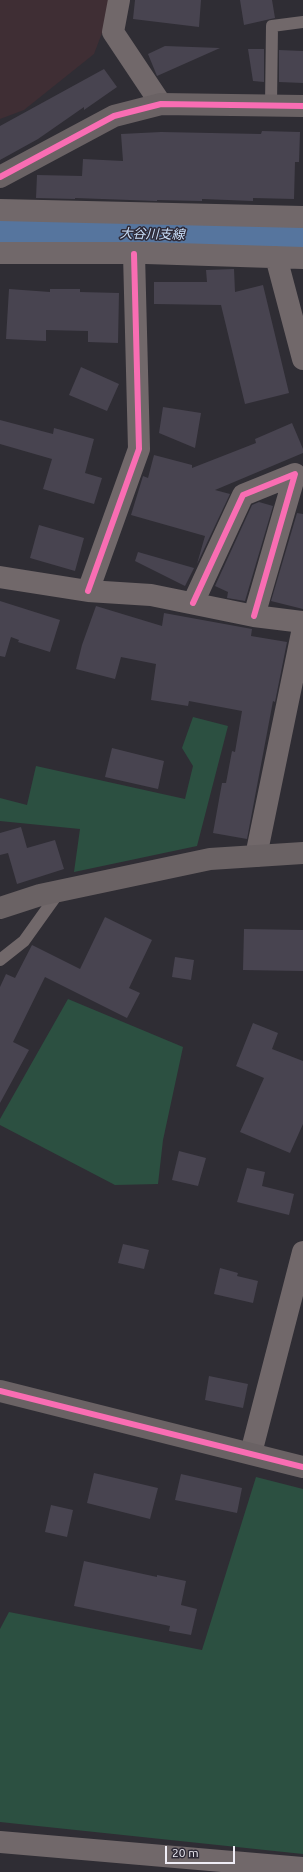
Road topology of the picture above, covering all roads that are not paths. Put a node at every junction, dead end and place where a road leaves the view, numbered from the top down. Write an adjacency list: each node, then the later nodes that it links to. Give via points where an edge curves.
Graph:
1 (119, 0): 3 (street, via 113,32)
2 (303, 22): 4 (lane, via 272,26)
3 (161, 104): 4 (street); 6 (street, via 114,116)
4 (271, 105): 5 (street)
5 (303, 106)
6 (0, 177)
7 (0, 210): 8 (street)
8 (303, 217)
9 (0, 254): 10 (street)
10 (134, 254): 11 (street); 15 (street, via 139,449)
11 (276, 257): 12 (street); 13 (street)
12 (303, 258)
13 (303, 359)
14 (0, 577): 15 (street)
15 (88, 591): 16 (street, via 151,595)
16 (193, 603): 17 (street); 17 (street, via 243,495 295,474)
17 (254, 616): 18 (street)
18 (303, 622)
19 (303, 628): 21 (street)
20 (303, 853): 21 (street)
21 (256, 856): 22 (street, via 210,859)
22 (60, 891): 23 (street); 24 (lane, via 24,941)
23 (0, 908)
24 (0, 960)
25 (303, 1252): 27 (street)
26 (0, 1391): 27 (street)
27 (251, 1453): 28 (street)
28 (303, 1467)
29 (0, 1842): 30 (street)
30 (303, 1868)

